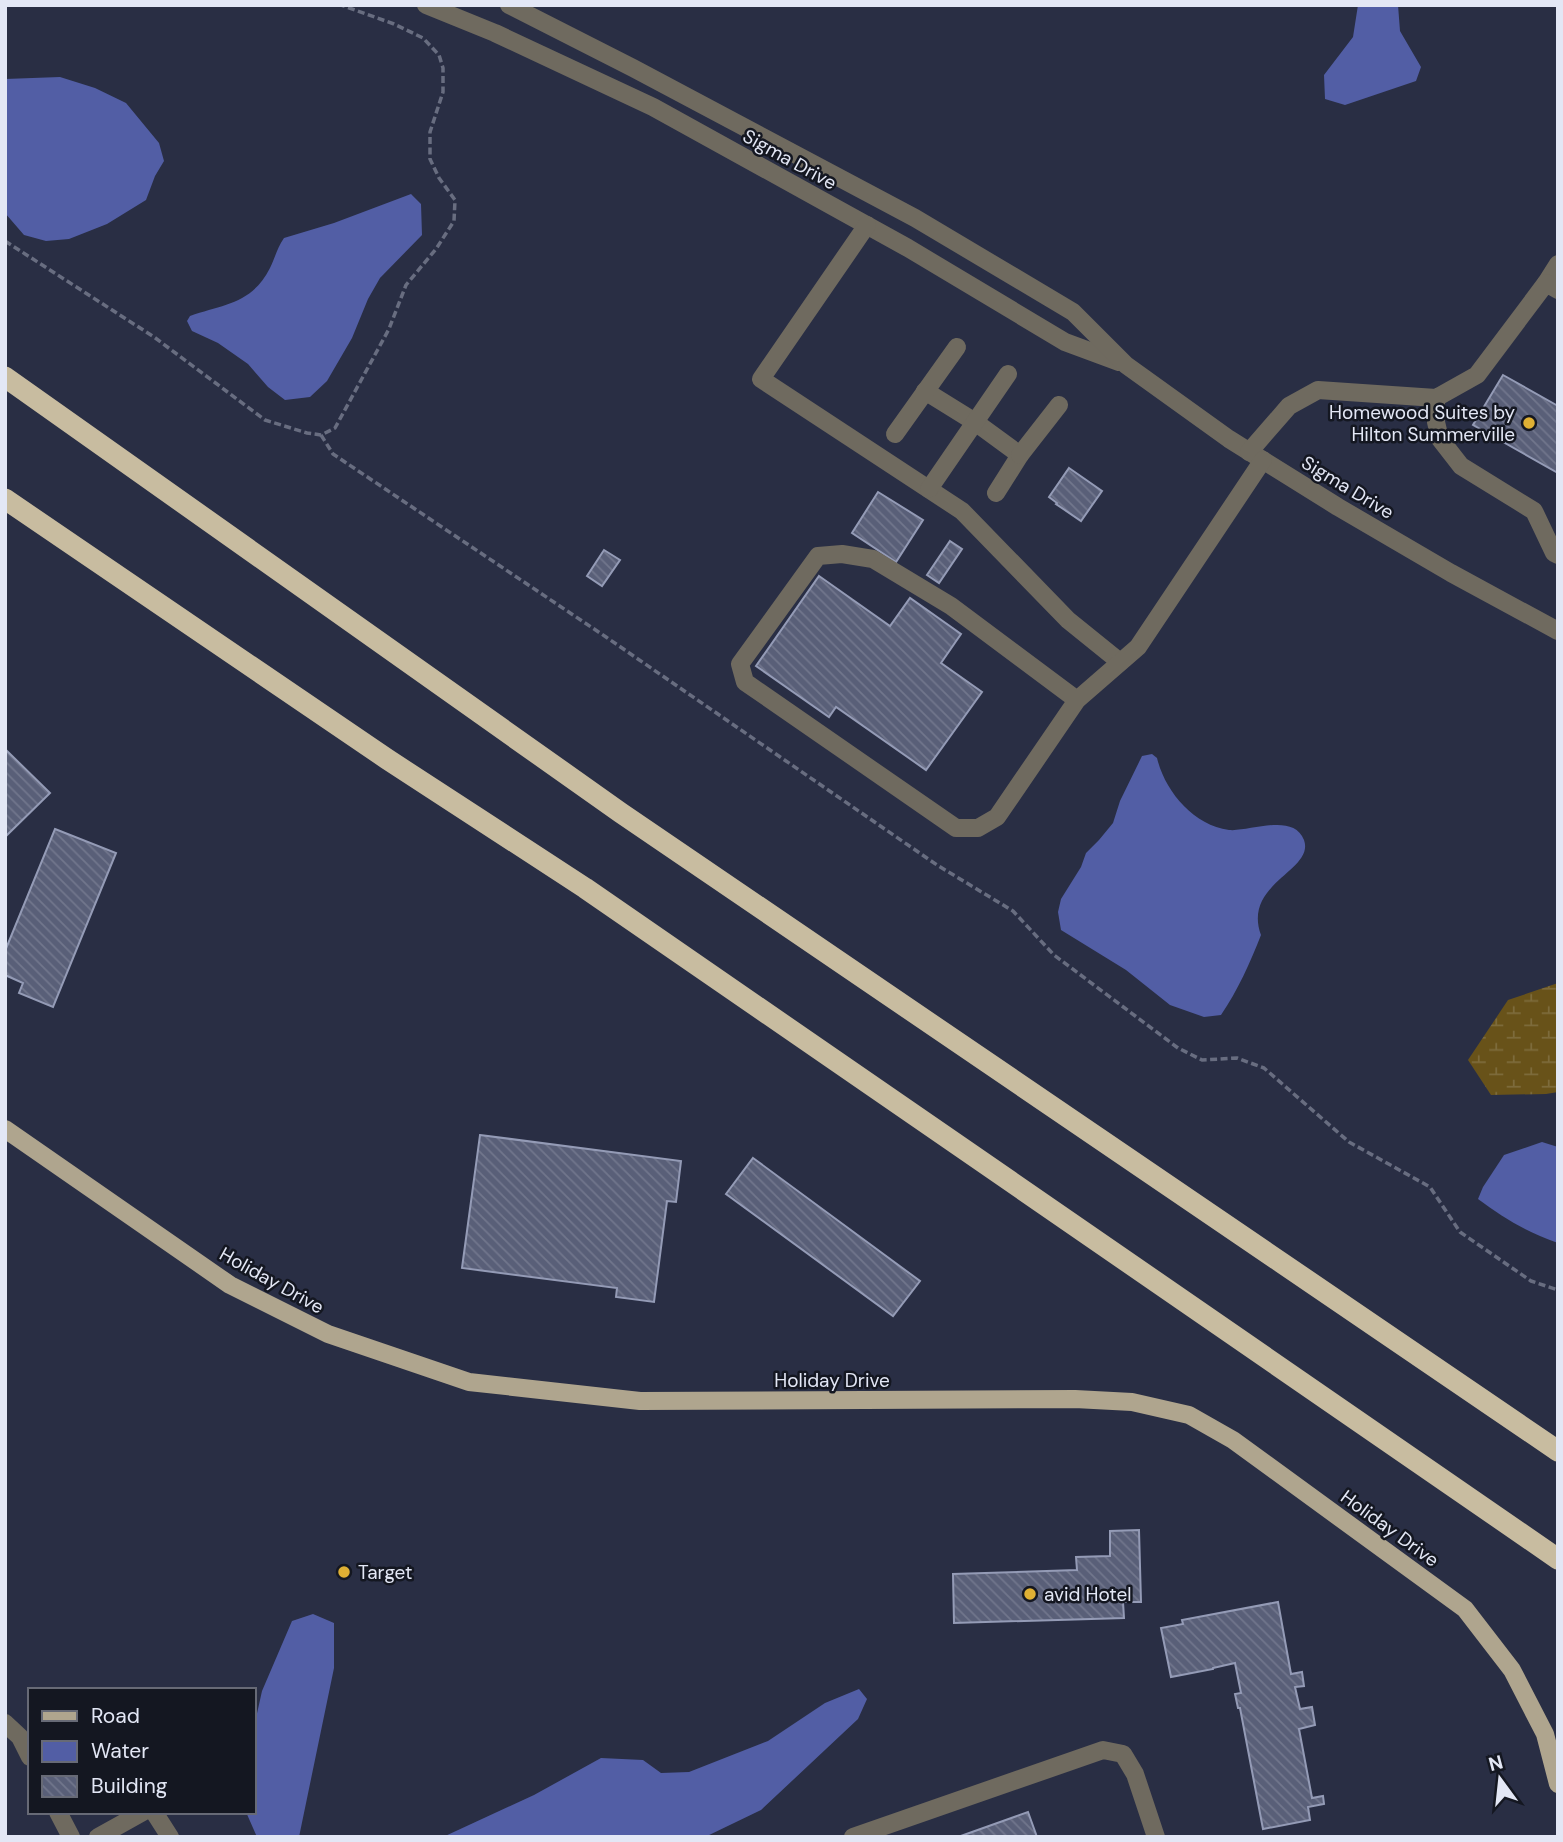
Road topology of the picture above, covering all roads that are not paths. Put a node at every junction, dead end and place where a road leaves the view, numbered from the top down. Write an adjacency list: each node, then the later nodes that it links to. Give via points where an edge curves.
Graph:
1 (426, 5): 3 (street, Sigma Drive)
2 (507, 5): 3 (street); 8 (street, Sigma Drive, via 915,218 1073,312)
3 (495, 33): 4 (street, Sigma Drive, via 653,107)
4 (867, 225): 8 (street, Sigma Drive, via 1065,342); 18 (street, via 761,379)
5 (1558, 264): 6 (street)
6 (1552, 286): 12 (street, via 1477,376)
7 (957, 347): 11 (street)
8 (1126, 365): 17 (street, Sigma Drive)
9 (1008, 374): 14 (street)
10 (5, 377): 26 (highway, via 621,813)
11 (925, 391): 14 (street); 15 (street)
12 (1436, 398): 17 (street, via 1318,390 1289,406); 21 (street, via 1440,439 1461,466 1534,511)
13 (1059, 404): 16 (street)
14 (975, 422): 16 (street); 18 (street)
15 (894, 434)
16 (1020, 455): 19 (street)
17 (1256, 456): 22 (street, Sigma Drive); 23 (street, via 1138,647)
18 (929, 489): 23 (street, via 962,511 1068,620)
19 (996, 493)
20 (5, 499): 27 (highway, via 596,895)
21 (1558, 555)
22 (1558, 631)
23 (1120, 662): 24 (street)
24 (1077, 700): 24 (street, via 997,817 978,828 956,828 746,682 740,664 818,556 842,554 873,559 951,606)
25 (5, 1129): 30 (main road, Holiday Drive, via 230,1285 328,1334 469,1382 640,1401 1075,1399 1132,1402 1189,1415 1233,1440 1465,1609 1512,1670 1545,1734)
26 (1558, 1451)
27 (1558, 1559)
28 (5, 1723): 29 (street)
29 (28, 1753)
30 (1558, 1784)
31 (59, 1814): 34 (street)
32 (139, 1814): 35 (street)
33 (155, 1814): 36 (street)
34 (71, 1837)
35 (98, 1837)
36 (170, 1837)
37 (853, 1837): 38 (street, via 1103,1750 1123,1754 1135,1774)
38 (1156, 1837)

